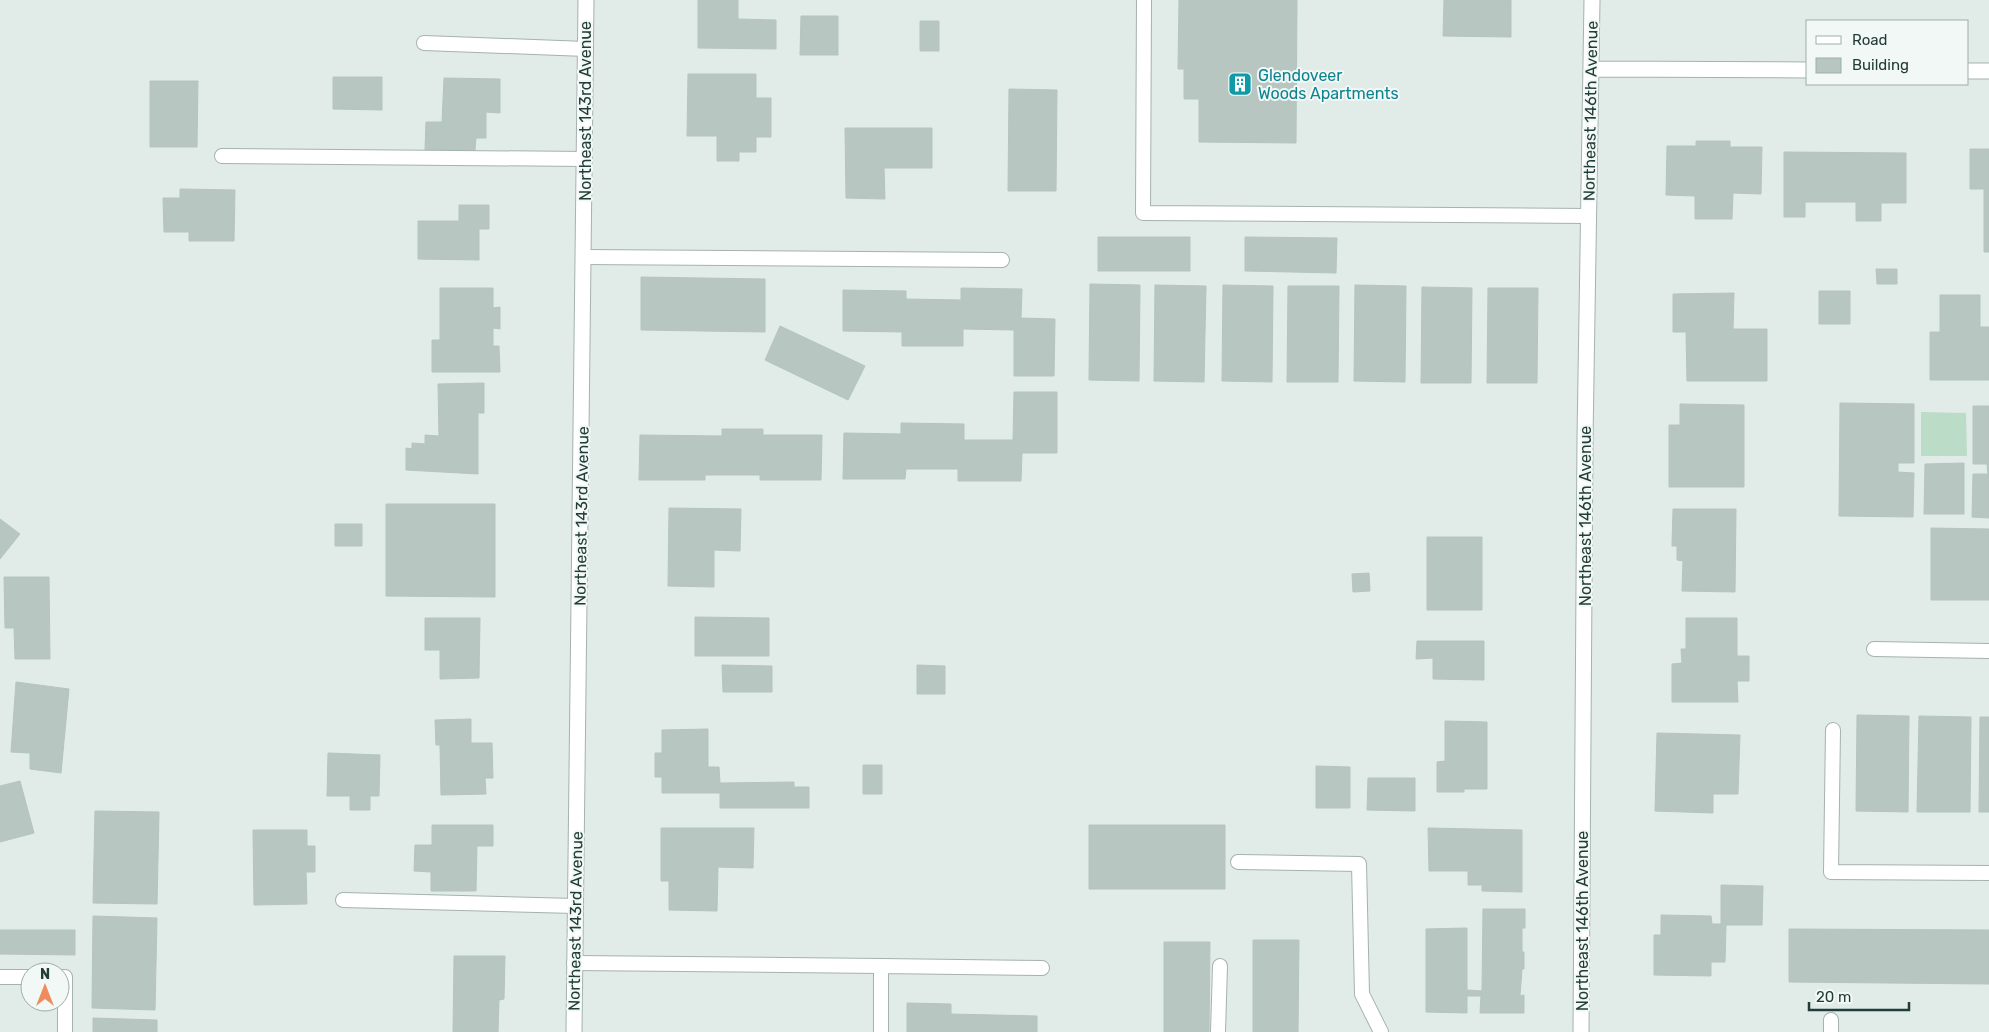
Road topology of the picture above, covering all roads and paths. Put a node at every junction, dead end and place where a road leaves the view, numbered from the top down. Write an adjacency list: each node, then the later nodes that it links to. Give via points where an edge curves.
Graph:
1 (586, 0): 5 (street, Northeast 143rd Avenue)
2 (1144, 0): 12 (lane, via 1143,214)
3 (1592, 0): 6 (street, Northeast 146th Avenue)
4 (424, 43): 5 (lane)
5 (586, 49): 11 (street, Northeast 143rd Avenue)
6 (1591, 69): 7 (street); 12 (street, Northeast 146th Avenue)
7 (1806, 70)
8 (1969, 71): 9 (street)
9 (1989, 71)
10 (222, 156): 11 (lane)
11 (585, 160): 13 (street, Northeast 143rd Avenue)
12 (1588, 216): 34 (street, Northeast 146th Avenue)
13 (584, 258): 14 (lane); 21 (street, Northeast 143rd Avenue)
14 (1002, 260)
15 (1874, 649): 16 (lane)
16 (1989, 651)
17 (1833, 730): 19 (lane, via 1831,872)
18 (1238, 862): 33 (lane, via 1359,864 1362,994)
19 (1989, 873)
20 (343, 900): 21 (lane)
21 (575, 906): 22 (street, Northeast 143rd Avenue)
22 (574, 963): 23 (lane); 30 (street, Northeast 143rd Avenue)
23 (881, 966): 25 (lane); 31 (lane)
24 (1220, 966): 32 (lane)
25 (1042, 968)
26 (0, 977): 27 (lane)
27 (20, 977)
28 (65, 1012): 29 (lane)
29 (65, 1032)
30 (574, 1032)
31 (881, 1032)
32 (1218, 1032)
33 (1381, 1032)
34 (1581, 1032)

